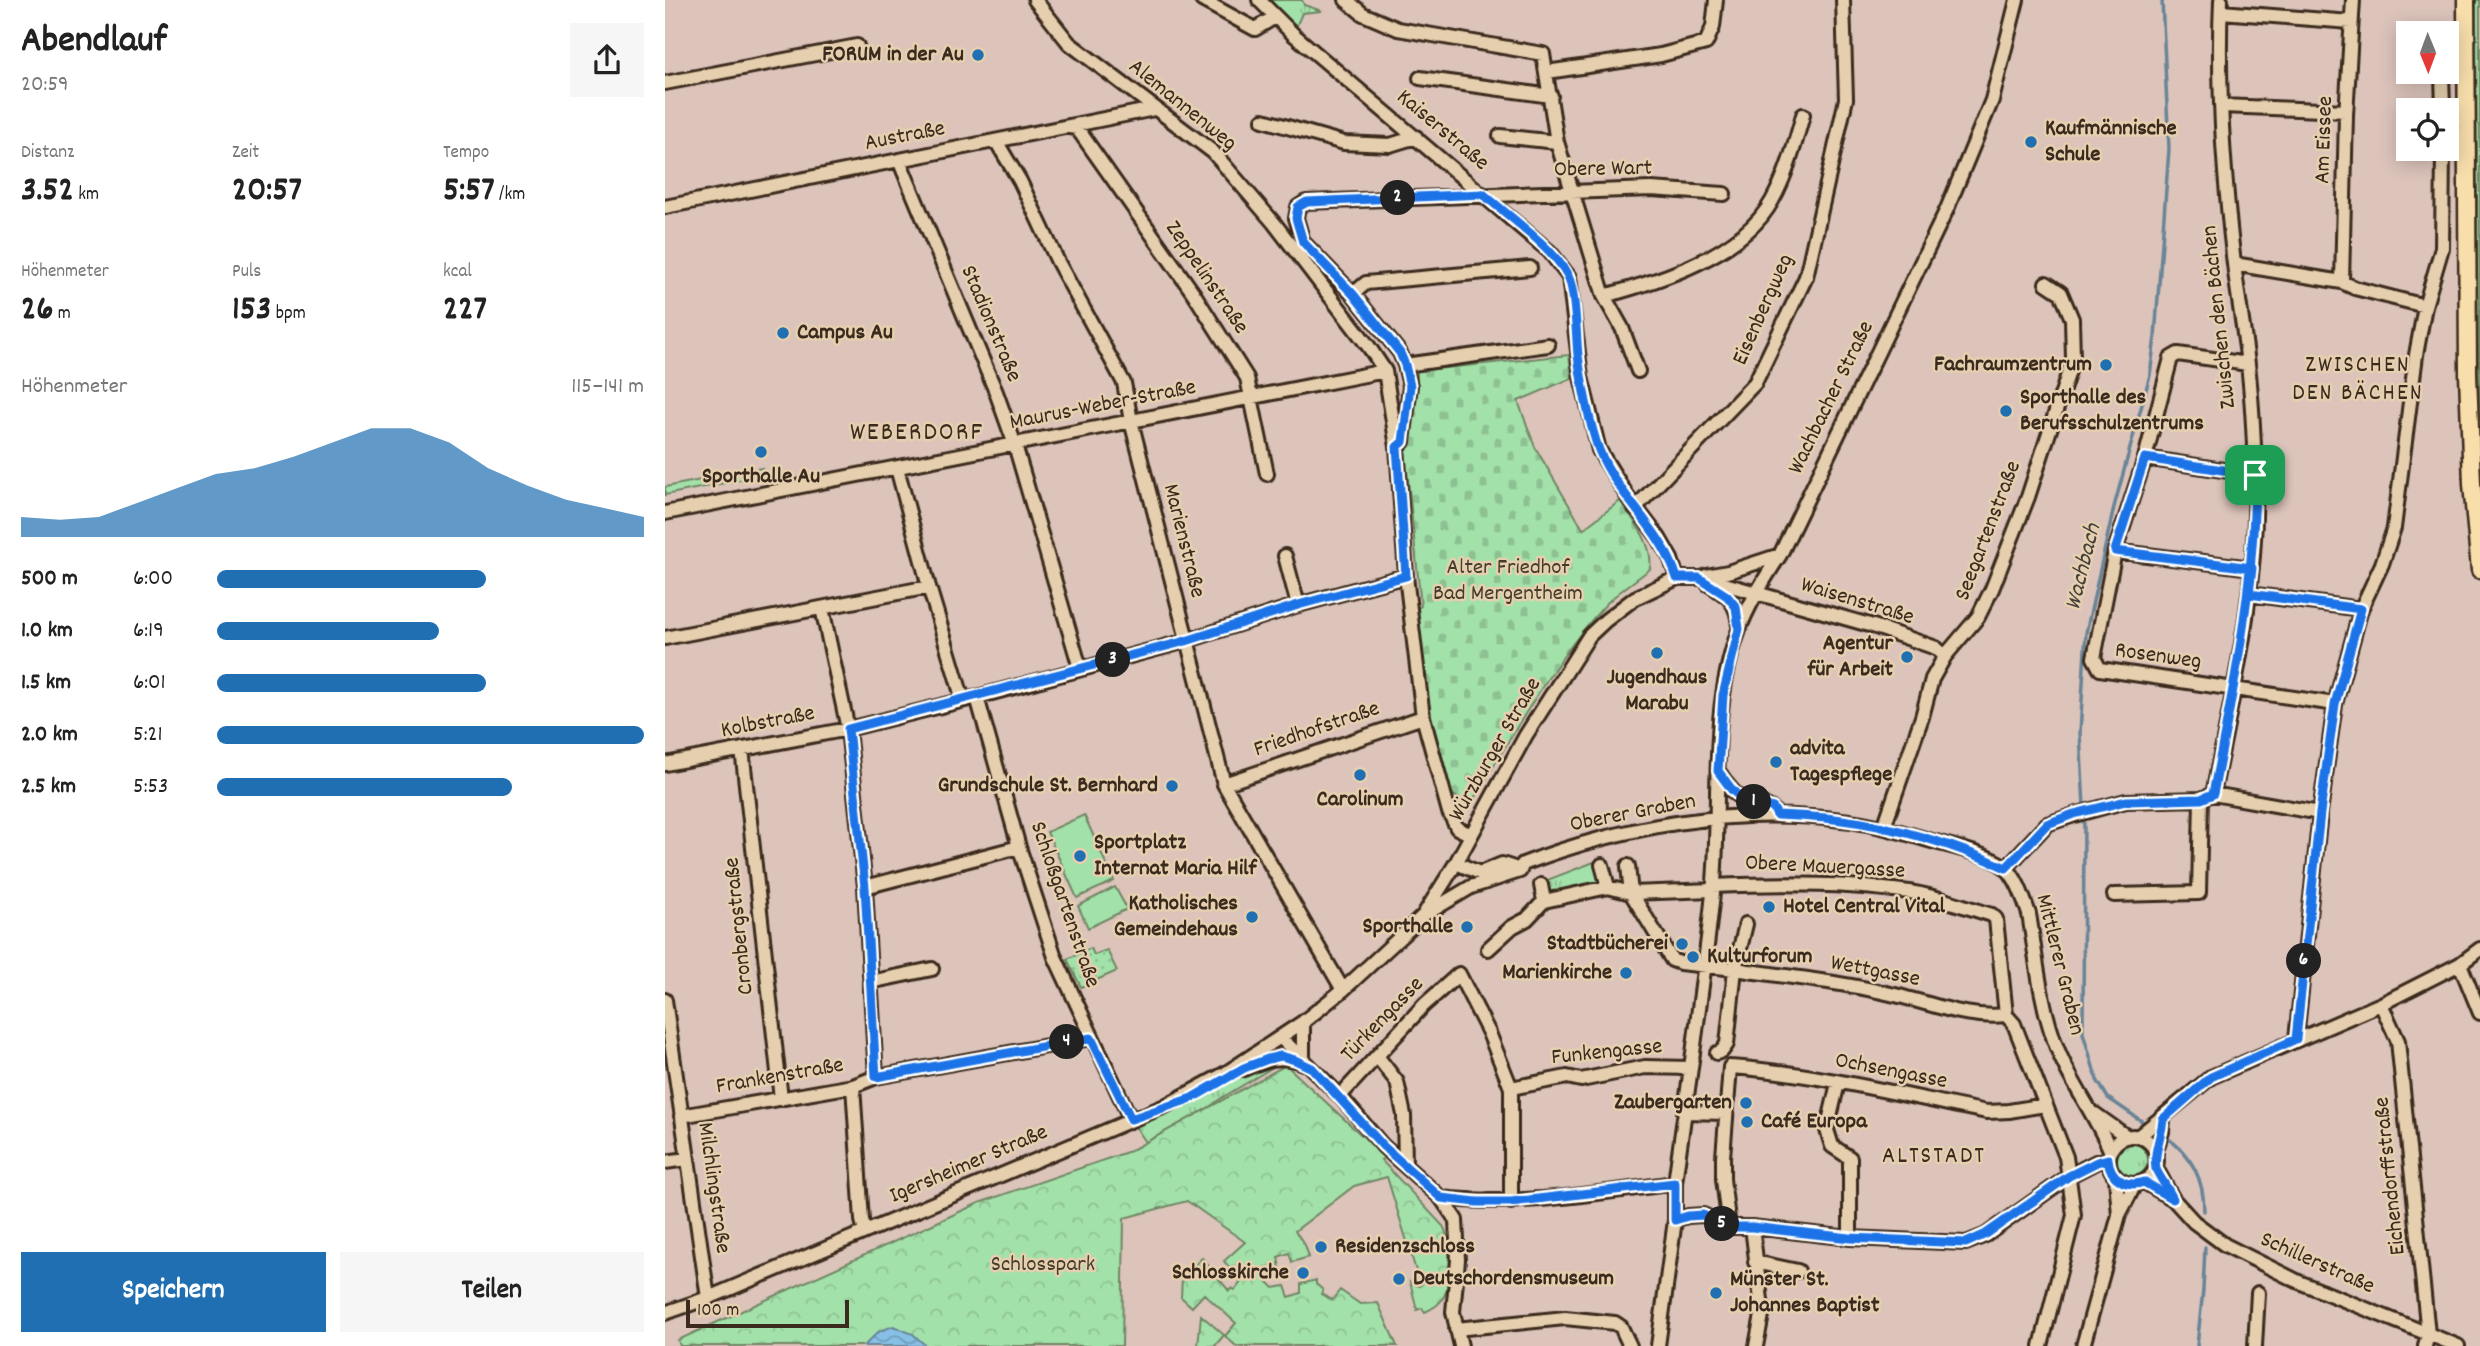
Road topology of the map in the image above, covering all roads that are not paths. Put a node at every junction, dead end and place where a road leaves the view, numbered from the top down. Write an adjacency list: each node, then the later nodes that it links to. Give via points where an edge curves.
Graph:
1 (1035, 0): 19 (street, Alemannenweg, via 1069,43)
2 (1202, 0): 11 (street, via 1255,29)
3 (1259, 0): 11 (street, Kaiserstraße)
4 (1346, 0): 14 (street, via 1363,14 1398,29 1540,52)
5 (1716, 0): 14 (street, via 1706,43 1661,55)
6 (1843, 0): 54 (street, Eisenbergweg, via 1846,99 1806,277 1755,383)
7 (2017, 0): 57 (street, Wachbacher Straße, via 1992,100 1947,209)
8 (2353, 0): 12 (street, Am Eissee)
9 (2466, 0): 60 (main road, via 2467,374)
10 (2221, 6): 12 (street); 18 (street, Zwischen den Bächen)
11 (1275, 18): 25 (street, Kaiserstraße)
12 (2351, 22): 20 (street, Am Eissee)
13 (857, 46): 16 (street)
14 (1547, 72): 17 (street)
15 (1420, 78): 17 (street)
16 (665, 83)
17 (1551, 96): 27 (street)
18 (2222, 106): 20 (street); 34 (street, Zwischen den Bächen)
19 (1154, 109): 23 (street, Austraße); 44 (street, Alemannenweg, via 1213,152 1274,223)
20 (2346, 111): 36 (street, Am Eissee)
21 (1803, 115): 39 (street, via 1772,202 1749,231 1655,282)
22 (1263, 120): 25 (street, via 1344,143 1390,145)
23 (1068, 127): 26 (street, Austraße); 46 (street, Zeppelinstraße, via 1077,128 1194,295 1247,378)
24 (1500, 136): 27 (street)
25 (1416, 137): 31 (street, Kaiserstraße)
26 (996, 141): 28 (street, Austraße); 47 (street, Marienstraße, via 1124,383)
27 (1557, 142): 30 (street)
28 (899, 160): 33 (street, Austraße); 48 (street, Stadionstraße)
29 (2443, 161): 40 (street, via 2442,248)
30 (1574, 192): 31 (street, Obere Wart); 32 (street, Obere Wart, via 1651,189); 39 (street)
31 (1483, 194): 38 (street, Obere Wart, via 1307,202 1298,207 1296,218 1303,242); 54 (street, Kaiserstraße, via 1550,252 1569,277 1581,377 1599,450)
32 (1724, 194)
33 (665, 207)
34 (2234, 264): 36 (street); 42 (street, Zwischen den Bächen)
35 (1530, 268): 38 (street, via 1366,283)
36 (2342, 282): 40 (street)
37 (2046, 283): 74 (street, Seegartenstraße, via 2061,293 2072,319 2073,359 1992,589 1970,629)
38 (1353, 294): 43 (street)
39 (1604, 296): 45 (street)
40 (2425, 306): 70 (street, via 2394,528)
41 (1548, 345): 43 (street)
42 (2248, 364): 50 (street, via 2178,354 2171,358); 53 (street, Zwischen den Bächen)
43 (1405, 365): 49 (street, via 1410,386 1403,442)
44 (1385, 371): 46 (street, Maurus-Weber-Straße); 49 (street, Alemannenweg)
45 (1638, 371)
46 (1250, 398): 47 (street, Maurus-Weber-Straße); 52 (street, Zeppelinstraße)
47 (1131, 421): 48 (street, Maurus-Weber-Straße); 73 (street, Marienstraße)
48 (1014, 445): 51 (street, Maurus-Weber-Straße); 75 (street, Stadionstraße)
49 (1397, 447): 62 (street, Alemannenweg)
50 (2145, 458): 53 (street); 56 (street)
51 (897, 468): 55 (street, Maurus-Weber-Straße); 65 (street)
52 (1267, 474)
53 (2255, 475): 59 (street, Zwischen den Bächen)
54 (1635, 508): 63 (street, Kaiserstraße, via 1659,538)
55 (665, 513)
56 (2115, 551): 59 (street); 76 (street, Rosenweg, via 2094,658 2100,669)
57 (1780, 555): 61 (street); 66 (street, Wachbacher Straße)
58 (1285, 556): 68 (street)
59 (2252, 568): 67 (street, Zwischen den Bächen)
60 (2480, 570)
61 (1728, 572): 64 (street); 66 (street)
62 (1406, 576): 68 (street, Kolbstraße); 80 (street, Alemannenweg)
63 (1677, 578): 64 (street, Würzburger Straße); 91 (street, Würzburger Straße, via 1635,598 1589,636 1526,735)
64 (1699, 578): 66 (street, Würzburger Straße); 71 (street, via 1736,607)
65 (929, 587): 69 (street); 78 (street)
66 (1755, 593): 71 (street, Wachbacher Straße); 74 (street, Waisenstraße, via 1873,626)
67 (2249, 594): 70 (street); 76 (street, Zwischen den Bächen)
68 (1298, 605): 73 (street, Kolbstraße)
69 (822, 607): 72 (street); 81 (street)
70 (2361, 609): 79 (street)
71 (1739, 629): 84 (street, Wachbacher Straße, via 1723,695)
72 (665, 638)
73 (1186, 641): 75 (street, Kolbstraße); 85 (street, Marienstraße)
74 (1945, 656): 90 (street, Seegartenstraße, via 1932,679)
75 (1080, 668): 77 (street, Kolbstraße)
76 (2234, 689): 79 (street, Rosenweg); 86 (street, Zwischen den Bächen)
77 (977, 697): 78 (street, Kolbstraße); 92 (street, Schloßgartenstraße)
78 (963, 700): 81 (street, Kolbstraße)
79 (2335, 704): 87 (street)
80 (1423, 717): 85 (street, Friedhofstraße); 91 (street, Alemannenweg, via 1449,812 1457,828)
81 (848, 729): 82 (street, Kolbstraße); 99 (street)
82 (742, 749): 83 (street, Kolbstraße); 135 (street, Cronbergstraße)
83 (665, 764)
84 (1718, 771): 88 (street, via 1741,798 1773,808); 89 (street, Wachbacher Straße)
85 (1224, 784): 114 (street, Marienstraße)
86 (2207, 797): 87 (street); 96 (street, via 2126,801 2074,814 2047,824); 103 (street, Zwischen den Bächen, via 2199,892)
87 (2320, 813): 123 (street)
88 (1777, 815): 89 (street); 90 (street)
89 (1717, 820): 97 (street, Oberer Graben, via 1626,832 1558,850 1553,859); 101 (street, Wachbacher Straße)
90 (1884, 828): 96 (street, via 1978,855)
91 (1471, 835): 93 (street, Würzburger Straße)
92 (1019, 847): 99 (street); 121 (street, Schloßgartenstraße, via 1055,957)
93 (1456, 863): 97 (street, via 1480,873 1502,864); 105 (street, Würzburger Straße)
94 (1602, 865): 100 (street)
95 (1629, 866): 102 (street)
96 (2006, 868): 138 (street, Mittlerer Graben, via 2029,914 2042,997 2055,1042 2076,1090)
97 (1520, 870): 105 (street, Oberer Graben, via 1471,887)
98 (1541, 885): 104 (street)
99 (865, 887): 113 (street)
100 (1608, 887): 102 (street, Obere Mauergasse); 104 (street)
101 (1713, 888): 102 (street, Obere Mauergasse); 110 (street, Wachbacher Straße); 118 (street, Obere Mauergasse, via 1750,884 1869,887 1911,892 1992,915)
102 (1631, 893): 110 (street, Wettgasse, via 1672,960)
103 (2114, 895)
104 (1544, 901): 107 (street)
105 (1423, 916): 114 (street, Würzburger Straße)
106 (1746, 924): 112 (street)
107 (1488, 949)
108 (2480, 949): 109 (street)
109 (2460, 964): 116 (street); 117 (street)
110 (1705, 965): 112 (street, Wettgasse); 124 (street, Funkengasse)
111 (932, 969): 113 (street)
112 (1735, 969): 118 (street, Wettgasse, via 1894,994 1968,1015); 125 (street, via 1727,1044)
113 (870, 982): 130 (street)
114 (1343, 990): 119 (street, Würzburger Straße)
115 (665, 1000): 120 (street, Milchlingstraße)
116 (2381, 1004): 123 (street); 170 (street, Eichendorffstraße, via 2398,1041)
117 (2480, 1013)
118 (2006, 1015): 136 (street, Obere Mauergasse, via 2014,1024)
119 (1303, 1022): 122 (street, Würzburger Straße); 127 (street)
120 (667, 1032): 141 (street, Milchlingstraße)
121 (1091, 1038): 130 (street, Frankenstraße); 142 (street, Schloßgartenstraße)
122 (1281, 1038): 127 (street); 137 (street, Igersheimer Straße)
123 (2296, 1039): 143 (street, via 2211,1077)
124 (1693, 1051): 125 (street); 129 (street, Funkengasse)
125 (1717, 1053): 128 (street)
126 (1377, 1056): 133 (street, Türkengasse, via 1458,974); 134 (street, Türkengasse); 149 (street, via 1397,1082 1404,1115)
127 (1308, 1064): 134 (street); 137 (street, via 1281,1056 1268,1059 1192,1098)
128 (1730, 1067): 131 (street, Ochsengasse); 140 (street)
129 (1691, 1068): 133 (street, Funkengasse, via 1645,1067); 139 (street)
130 (876, 1077): 132 (street, Frankenstraße)
131 (1837, 1083): 136 (street, Ochsengasse, via 1987,1112); 163 (street, via 1827,1130 1832,1146 1850,1158)
132 (853, 1086): 135 (street, Frankenstraße); 162 (street)
133 (1511, 1088): 157 (street)
134 (1340, 1096): 149 (street)
135 (781, 1099): 141 (street, Frankenstraße)
136 (2045, 1105): 151 (street, Obere Mauergasse)
137 (1165, 1106): 142 (street, Igersheimer Straße)
138 (2091, 1111): 144 (street, Mittlerer Graben); 146 (street, Mittlerer Graben)
139 (1685, 1112): 140 (street); 153 (street)
140 (1726, 1113): 160 (street, via 1723,1179)
141 (681, 1116): 147 (street, Milchlingstraße)
142 (1131, 1119): 162 (street, Igersheimer Straße)
143 (2163, 1119): 144 (street); 145 (street)
144 (2133, 1136): 145 (street); 146 (street, via 2119,1139)
145 (2155, 1150): 150 (street)
146 (2109, 1155): 151 (street); 152 (street)
147 (687, 1159): 148 (street); 167 (street, Milchlingstraße)
148 (665, 1163)
149 (1405, 1164): 155 (street)
150 (2156, 1168): 154 (street); 156 (street, Schillerstraße)
151 (2069, 1176): 163 (street, via 1966,1243); 175 (street, Obere Mauergasse, via 2074,1216)
152 (2116, 1178): 154 (street); 158 (street)
153 (1675, 1183): 157 (street); 159 (street)
154 (2139, 1183): 156 (street, Schillerstraße); 158 (street)
155 (1441, 1198): 157 (street); 169 (street, via 1456,1220)
156 (2173, 1199): 170 (street, Schillerstraße, via 2225,1245)
157 (1511, 1202)
158 (2119, 1215): 176 (street)
159 (1675, 1220): 160 (street, via 1703,1215); 173 (street)
160 (1729, 1227): 161 (street)
161 (1752, 1227): 163 (street); 164 (street)
162 (865, 1232): 167 (street, Igersheimer Straße)
163 (1850, 1238)
164 (1755, 1262): 165 (street); 174 (street, via 1762,1315)
165 (1798, 1271)
166 (2258, 1293): 177 (street)
167 (708, 1298): 168 (street, Igersheimer Straße)
168 (665, 1313)
169 (1456, 1329): 171 (street); 172 (street, via 1565,1318 1615,1323)
170 (2427, 1340): 178 (street, Schillerstraße)
171 (1461, 1346)
172 (1630, 1346)
173 (1658, 1346)
174 (1756, 1346)
175 (2041, 1346)
176 (2083, 1346)
177 (2255, 1346)
178 (2458, 1346)

